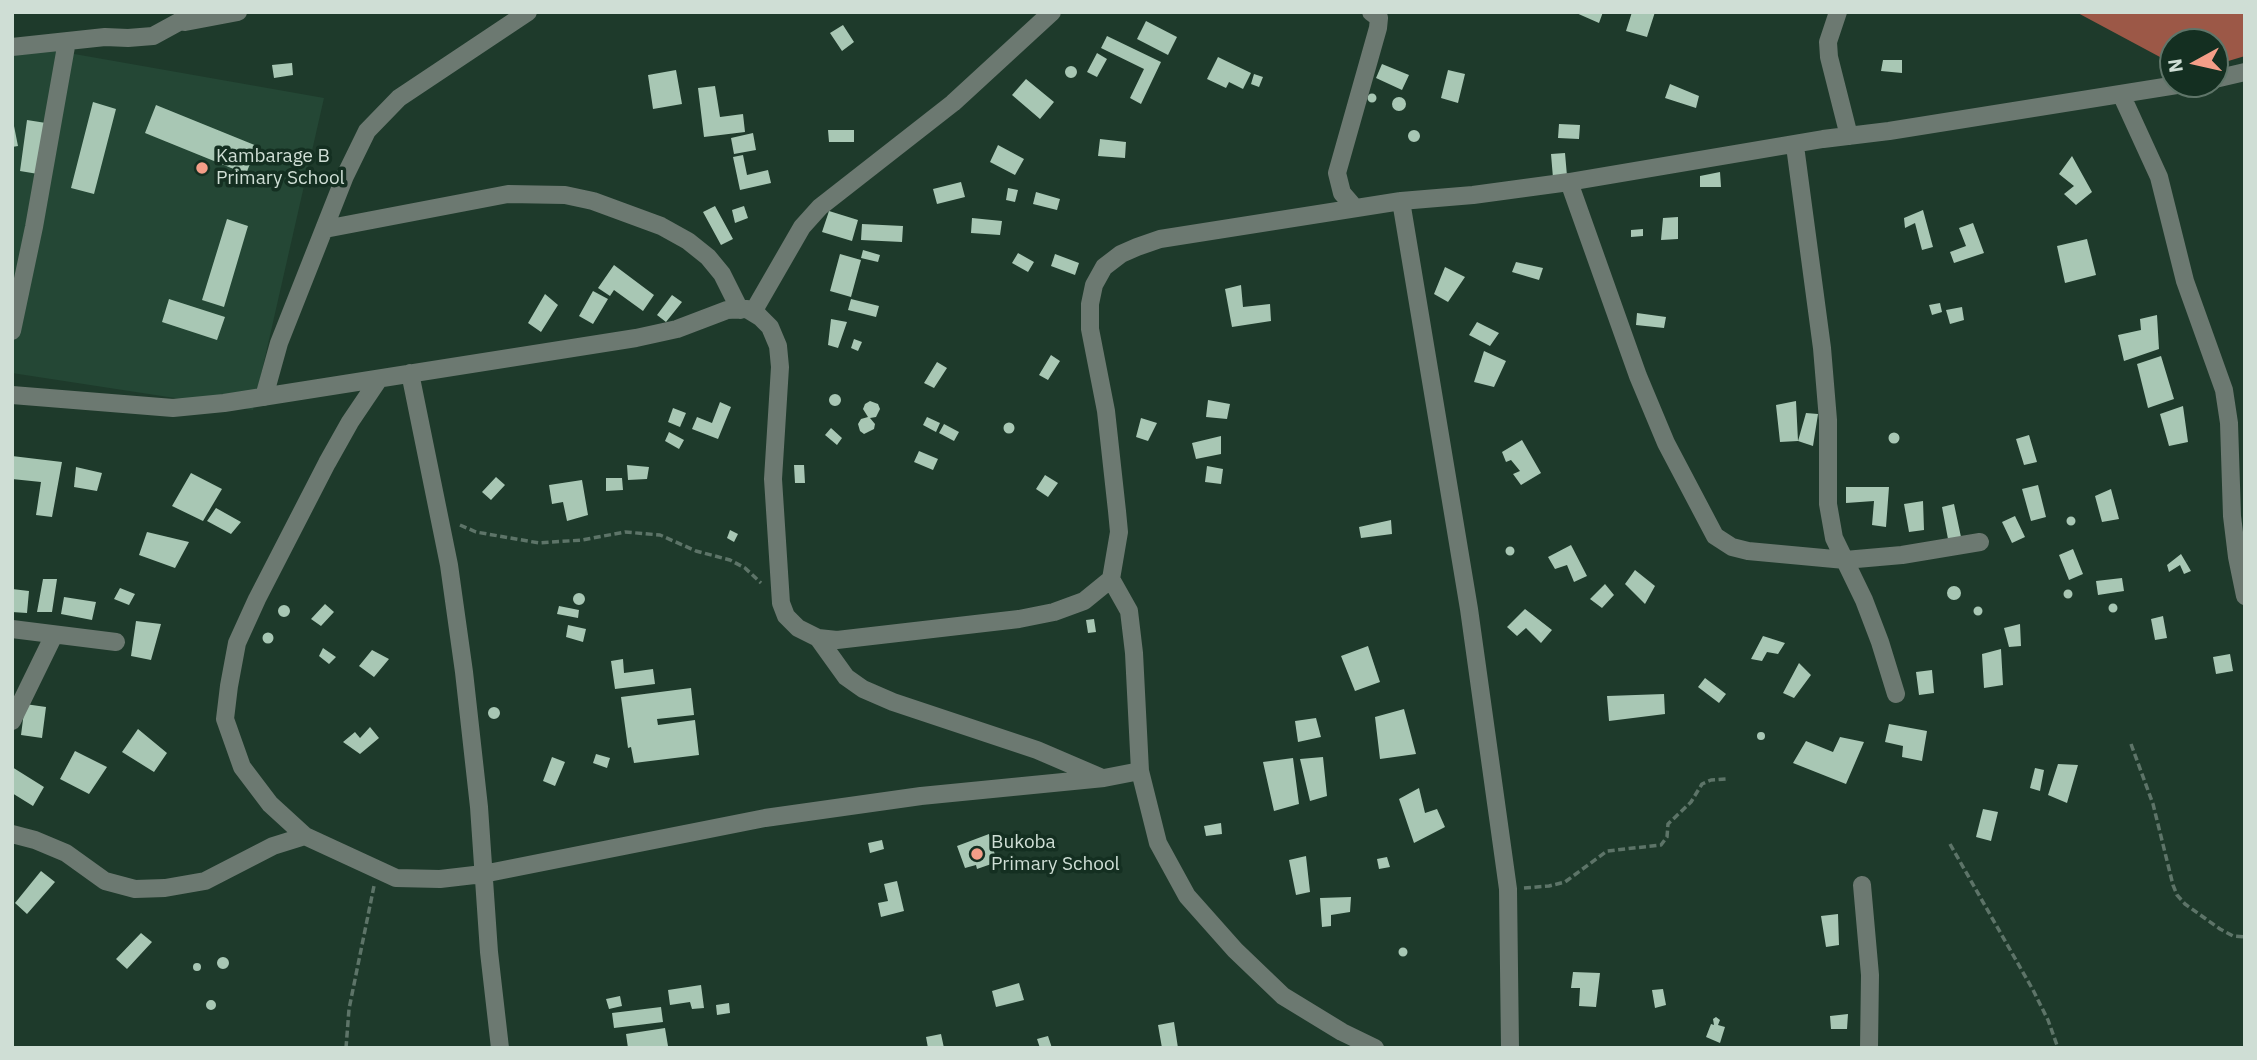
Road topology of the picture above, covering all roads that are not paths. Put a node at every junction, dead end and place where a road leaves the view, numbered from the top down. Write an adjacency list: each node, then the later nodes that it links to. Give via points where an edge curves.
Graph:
1 (197, 12): 7 (street)
2 (238, 12): 7 (street)
3 (528, 12): 17 (street, via 399,98 367,131)
4 (1052, 12): 18 (street, via 953,103 820,206)
5 (1371, 12): 16 (street, via 1379,18 1378,28 1337,173 1342,193)
6 (1838, 12): 12 (street, via 1828,42 1829,57)
7 (182, 22): 8 (street, via 153,36)
8 (67, 41): 9 (street); 19 (street)
9 (12, 47)
10 (2159, 88): 11 (street)
11 (2121, 94): 12 (street); 24 (street, via 2159,177 2185,281 2224,390)
12 (1849, 136): 13 (street)
13 (1795, 145): 14 (street); 26 (street, via 1822,348 1828,504 1834,538)
14 (1569, 182): 15 (street); 26 (street, via 1638,376 1666,443 1715,536 1748,551)
15 (1401, 201): 16 (street); 43 (street, via 1469,609 1508,889)
16 (1355, 208): 27 (street, via 1160,239 1121,254 1104,267 1094,285 1090,330 1106,411 1119,531)
17 (325, 229): 18 (street, via 508,194 565,195 661,226 688,241 715,265); 23 (street, via 279,343)
18 (746, 311): 20 (street, via 727,310 636,338); 31 (street, via 770,327 778,346 773,480 781,603 798,628)
19 (12, 331)
20 (410, 373): 21 (street); 39 (street, via 449,565)
21 (379, 379): 23 (street); 38 (street, via 333,453 257,599 237,643 229,686 225,719 242,767 270,804)
22 (12, 395): 23 (street, via 173,408)
23 (264, 397)
24 (2237, 468): 28 (street, via 2236,557)
25 (1980, 542): 26 (street)
26 (1845, 560): 33 (street, via 1872,621)
27 (1111, 579): 31 (street, via 1084,601 1018,620 837,640); 35 (street, via 1129,611)
28 (2245, 596)
29 (12, 629): 30 (street)
30 (54, 635): 32 (street); 34 (street)
31 (818, 638): 36 (street, via 846,677 863,689)
32 (116, 642)
33 (1896, 694)
34 (12, 721)
35 (1140, 771): 36 (street); 42 (street, via 1158,843 1187,895 1234,950 1283,996)
36 (1104, 778): 39 (street, via 921,796 765,818)
37 (12, 834): 38 (street, via 65,853 105,881 135,889 205,881 273,846)
38 (305, 836): 39 (street, via 396,878)
39 (483, 874): 41 (street)
40 (1862, 885): 44 (street, via 1870,975)
41 (500, 1048)
42 (1375, 1048)
43 (1510, 1048)
44 (1869, 1048)

